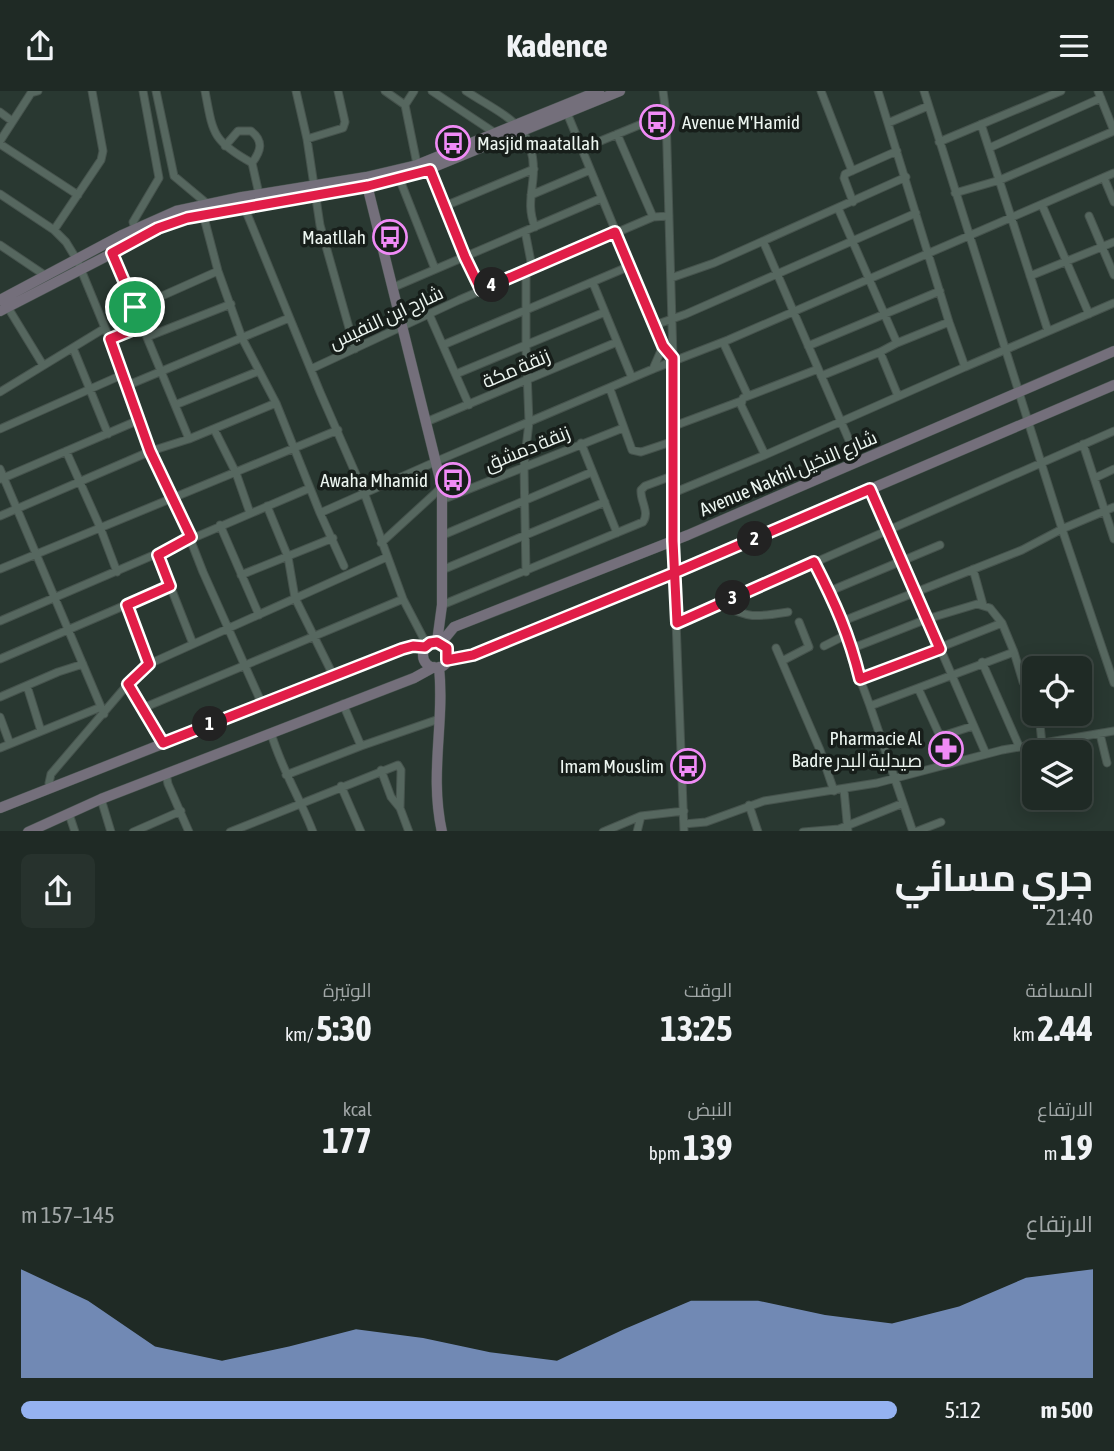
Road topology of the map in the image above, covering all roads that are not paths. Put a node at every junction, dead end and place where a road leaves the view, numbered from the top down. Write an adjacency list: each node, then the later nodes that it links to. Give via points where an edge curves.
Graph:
1 (38, 91): 26 (street, via 31,93)
2 (92, 91): 57 (street, via 103,151)
3 (144, 91): 49 (street)
4 (156, 91): 47 (street)
5 (214, 91): 19 (street)
6 (296, 91): 33 (street)
7 (338, 91): 33 (street, via 343,128)
8 (385, 91): 21 (street)
9 (414, 91): 21 (street)
10 (432, 91): 32 (street)
11 (466, 91): 29 (street)
12 (599, 91): 29 (street)
13 (620, 91): 24 (street)
14 (663, 91): 25 (street)
15 (821, 91): 44 (street)
16 (878, 91): 27 (street)
17 (924, 91): 22 (street)
18 (1061, 91): 28 (street)
19 (205, 92): 36 (street, via 214,132)
20 (1100, 95): 30 (street); 37 (street)
21 (405, 105): 41 (street)
22 (929, 106): 27 (street); 34 (street)
23 (0, 113): 26 (street)
24 (567, 113): 29 (street); 38 (street)
25 (666, 114): 31 (street); 68 (street)
26 (12, 121): 35 (street)
27 (888, 123): 39 (street)
28 (981, 124): 34 (street); 37 (street)
29 (520, 128): 32 (street); 42 (street, via 529,141)
30 (1114, 131): 51 (street)
31 (617, 134): 38 (street); 70 (street)
32 (499, 136): 41 (street)
33 (307, 139): 53 (street)
34 (939, 142): 54 (street)
35 (0, 143): 57 (street)
36 (225, 146): 40 (street); 40 (street, via 238,131 251,131 261,146)
37 (989, 148): 51 (street)
38 (581, 149): 43 (street)
39 (897, 151): 44 (street); 48 (street)
40 (252, 163): 56 (street)
41 (423, 168): 46 (street); 64 (street)
42 (534, 169): 58 (street); 64 (street)
43 (590, 170): 58 (street); 59 (street)
44 (852, 171): 61 (street, via 844,178)
45 (1114, 173): 50 (street)
46 (398, 175): 52 (street); 89 (street)
47 (174, 176): 49 (street); 66 (street)
48 (906, 177): 61 (street); 67 (street)
49 (159, 178): 76 (street, via 133,222)
50 (1104, 178): 62 (street); 63 (street)
51 (1000, 180): 54 (street); 71 (street)
52 (367, 182): 53 (street); 99 (street)
53 (316, 190): 56 (street); 60 (street); 131 (street, via 320,225)
54 (955, 193): 77 (street)
55 (0, 194): 73 (street)
56 (259, 194): 60 (street)
57 (78, 195): 73 (street)
58 (531, 195): 72 (street)
59 (602, 198): 72 (street); 75 (street)
60 (243, 202): 66 (street); 112 (street)
61 (853, 202): 65 (street)
62 (1114, 202)
63 (1042, 205): 71 (street); 86 (street)
64 (445, 206): 85 (street)
65 (838, 208): 78 (street); 79 (street)
66 (208, 210): 76 (street); 91 (street)
67 (916, 213): 79 (street); 84 (street)
68 (669, 216): 70 (street, شارح ابن النفيس); 96 (street)
69 (1089, 216): 82 (street)
70 (653, 217): 75 (street, شارح ابن النفيس)
71 (1010, 217): 77 (street); 95 (street)
72 (535, 227): 74 (street)
73 (54, 230): 87 (street)
74 (525, 232): 85 (street); 90 (street)
75 (615, 232): 88 (street); 90 (street, شارح ابن النفيس)
76 (137, 233): 83 (street); 87 (street)
77 (969, 236): 84 (street); 132 (street)
78 (763, 241): 92 (street); 96 (street)
79 (853, 241): 92 (street); 97 (street)
80 (1114, 242): 82 (street)
81 (0, 244): 94 (street)
82 (1102, 247): 86 (street); 93 (street)
83 (112, 253): 87 (street); 105 (street)
84 (929, 254): 97 (street); 101 (street)
85 (465, 257): 89 (street); 100 (street)
86 (1066, 262): 95 (street); 111 (street)
87 (79, 264): 94 (street); 102 (street); 118 (street)
88 (630, 266): 98 (street); 115 (street)
89 (435, 269): 99 (street)
90 (529, 269): 100 (street, شارح ابن النفيس); 106 (street)
91 (218, 271): 104 (street); 105 (street)
92 (777, 274): 108 (street); 113 (street)
93 (1114, 275)
94 (46, 276): 102 (street)
95 (1030, 276): 119 (street)
96 (671, 278): 113 (street)
97 (869, 279): 108 (street); 109 (street)
98 (593, 283): 106 (street); 107 (street)
99 (394, 287): 117 (street)
100 (481, 290): 110 (street, شارح ابن النفيس)
101 (940, 291): 109 (street); 114 (street)
102 (2, 303): 136 (street)
103 (1114, 303): 111 (street)
104 (231, 304): 120 (street); 121 (street)
105 (135, 307): 116 (street)
106 (526, 311): 126 (street); 129 (street)
107 (605, 312): 123 (street); 129 (street)
108 (793, 312): 124 (street); 128 (street)
109 (885, 313): 125 (street); 128 (street)
110 (429, 314): 117 (street, شارح ابن النفيس); 126 (street)
111 (1089, 314): 119 (street)
112 (289, 319): 121 (street); 138 (street)
113 (671, 319): 115 (street); 135 (street)
114 (949, 322): 125 (street); 137 (street)
115 (655, 325): 127 (street)
116 (142, 326): 120 (street); 122 (street)
117 (404, 327): 131 (street, شارح ابن النفيس); 160 (street)
118 (105, 328): 122 (street); 130 (street)
119 (1048, 331): 132 (street)
120 (147, 337): 141 (street)
121 (242, 338): 140 (street); 141 (street)
122 (110, 339): 144 (street)
123 (617, 342): 145 (street); 146 (street, زنقة مكة)
124 (723, 342): 135 (street); 154 (street)
125 (897, 344): 134 (street)
126 (443, 345): 143 (street)
127 (663, 346): 135 (street); 139 (street)
128 (808, 346): 142 (street)
129 (526, 347): 143 (street); 146 (street)
130 (73, 348): 136 (street); 149 (street)
131 (355, 349): 138 (street, شارح ابن النفيس)
132 (1005, 350): 137 (street); 152 (street)
133 (1114, 351): 152 (street, Avenue Nakhil شارع النخيل)
134 (880, 352): 142 (street); 153 (street)
135 (673, 360): 139 (street); 163 (street)
136 (43, 365): 151 (street)
137 (965, 367): 153 (street)
138 (311, 369): 167 (street)
139 (653, 369): 145 (street)
140 (259, 371): 155 (street); 156 (street)
141 (161, 372): 148 (street); 156 (street)
142 (820, 373): 154 (street); 159 (street)
143 (456, 374): 157 (street)
144 (124, 375): 148 (street); 149 (street)
145 (632, 378): 150 (street)
146 (528, 380): 157 (street, زنقة مكة); 161 (street)
147 (1114, 385): 162 (street)
148 (126, 386): 158 (street)
149 (91, 389): 165 (street); 169 (street)
150 (610, 389): 161 (street); 164 (street)
151 (0, 392)
152 (1018, 393): 162 (street); 179 (street, Avenue Nakhil شارع النخيل)
153 (898, 396): 159 (street)
154 (745, 398): 163 (street); 177 (street, via 743,409)
155 (276, 403): 166 (street); 174 (street)
156 (175, 405): 170 (street)
157 (469, 405): 160 (street, زنقة مكة)
158 (138, 421): 169 (street); 176 (street)
159 (841, 421): 177 (street); 179 (street)
160 (426, 422): 178 (street)
161 (529, 422): 178 (street); 181 (street)
162 (1028, 422): 180 (street); 191 (street)
163 (674, 426): 171 (street)
164 (622, 428): 171 (street, via 635,452); 172 (street, زنقة دمشق)
165 (0, 429)
166 (214, 429): 170 (street); 184 (street)
167 (338, 430): 174 (street); 193 (street)
168 (1114, 431): 173 (street)
169 (108, 434): 175 (street)
170 (189, 439): 176 (street)
171 (674, 441): 186 (street)
172 (581, 443): 181 (street, زنقة دمشق); 183 (street)
173 (1083, 445): 180 (street); 187 (street)
174 (295, 447): 184 (street); 190 (street)
175 (65, 451): 185 (street); 188 (street)
176 (150, 451): 188 (street); 194 (street)
177 (765, 456): 192 (street)
178 (437, 461): 189 (street); 193 (street)
179 (858, 461): 215 (street, Avenue Nakhil شارع النخيل)
180 (1041, 462): 207 (street); 208 (street)
181 (524, 466): 195 (street, زنقة دمشق); 196 (street)
182 (1114, 469): 187 (street)
183 (592, 472): 196 (street); 197 (street)
184 (236, 473): 194 (street); 202 (street)
185 (1, 475): 200 (street)
186 (672, 476): 192 (street); 209 (street, via 645,485 641,490 646,518)
187 (1095, 478): 201 (street)
188 (79, 482): 200 (street); 206 (street)
189 (442, 487): 195 (street); 216 (street)
190 (310, 488): 198 (street); 203 (street)
191 (870, 489): 208 (street); 230 (street)
192 (673, 493): 215 (street)
193 (365, 495): 203 (street); 216 (street)
194 (174, 498): 206 (street); 212 (street)
195 (444, 499): 210 (street)
196 (524, 501): 210 (street); 211 (street)
197 (604, 502): 209 (street); 211 (street)
198 (267, 506): 202 (street); 221 (street)
199 (1114, 507): 201 (street)
200 (16, 509): 204 (street); 218 (street)
201 (1105, 511): 207 (street); 214 (street)
202 (250, 513): 205 (street)
203 (320, 513): 213 (street)
204 (0, 516)
205 (220, 525): 212 (street); 231 (street)
206 (100, 527): 218 (street); 228 (street)
207 (1062, 529): 226 (street); 274 (street)
208 (887, 530): 222 (street); 223 (street)
209 (617, 533): 229 (street)
210 (443, 535): 227 (street)
211 (525, 536): 227 (street); 229 (street)
212 (191, 537): 219 (street); 251 (street)
213 (333, 538): 221 (street); 224 (street)
214 (1114, 539)
215 (673, 541): 230 (street); 253 (street, Avenue Nakhil شارع النخيل)
216 (381, 543): 220 (street)
217 (940, 545): 222 (street)
218 (36, 554): 225 (street); 235 (street)
219 (158, 555): 228 (street); 232 (street)
220 (387, 557): 236 (street); 237 (street)
221 (288, 558): 231 (street); 236 (street)
222 (901, 561): 233 (street); 234 (street)
223 (814, 562): 233 (street); 238 (street)
224 (344, 566)
225 (0, 569)
226 (973, 569): 234 (street); 241 (street)
227 (442, 570): 240 (street)
228 (117, 572): 235 (street)
229 (526, 572): 240 (street)
230 (674, 573): 248 (street); 269 (street)
231 (241, 575): 243 (street)
232 (170, 586): 239 (street); 256 (street)
233 (830, 591): 246 (street)
234 (914, 591): 244 (street); 246 (street)
235 (53, 599): 245 (street); 252 (street)
236 (295, 599): 243 (street); 255 (street)
237 (403, 599): 255 (street); 257 (street)
238 (721, 604): 242 (street, via 754,617); 248 (street)
239 (127, 605): 252 (street); 267 (street)
240 (442, 605): 250 (street)
241 (983, 605): 244 (street); 249 (street)
242 (788, 612)
243 (259, 615): 251 (street)
244 (926, 619): 260 (street); 261 (street)
245 (0, 621)
246 (843, 621): 254 (street)
247 (799, 622): 264 (street, via 809,647)
248 (677, 623): 315 (street)
249 (1002, 623): 261 (street); 262 (street)
250 (440, 626): 253 (street); 257 (street)
251 (229, 629): 256 (street); 268 (street)
252 (69, 630): 263 (street); 266 (street)
253 (451, 630): 257 (street)
254 (848, 634): 258 (street); 260 (street)
255 (314, 637): 268 (street); 270 (street)
256 (193, 644): 267 (street)
257 (433, 644): 269 (street, via 447,648); 269 (street, via 423,653 425,661); 270 (street, via 402,649)
258 (824, 646)
259 (776, 648): 264 (street)
260 (853, 648): 272 (street)
261 (940, 649): 271 (street); 272 (street)
262 (1014, 652): 265 (street); 273 (street)
263 (0, 659)
264 (782, 661): 307 (street)
265 (982, 662): 271 (street); 295 (street)
266 (83, 664): 276 (street); 283 (street)
267 (149, 664): 275 (street)
268 (244, 664): 279 (street); 282 (street)
269 (440, 665): 280 (street); 285 (street)
270 (333, 675): 279 (street)
271 (951, 676): 277 (street); 286 (street)
272 (860, 679): 281 (street)
273 (1022, 679)
274 (1114, 683)
275 (128, 684): 282 (street); 283 (street)
276 (27, 686): 278 (street); 287 (street)
277 (918, 688): 281 (street); 286 (street, via 939,734)
278 (0, 697)
279 (262, 703): 292 (street)
280 (343, 704): 289 (street); 294 (street)
281 (870, 706): 303 (street)
282 (143, 708): 292 (street)
283 (102, 710): 287 (street); 304 (street, via 51,774)
284 (0, 717): 293 (street)
285 (439, 719): 294 (street); 330 (street, via 436,781)
286 (973, 726): 298 (street)
287 (41, 731): 293 (street)
288 (1114, 731): 290 (street)
289 (271, 733): 301 (street); 302 (street)
290 (1100, 734): 291 (street); 299 (street)
291 (1065, 740)
292 (163, 743): 304 (street)
293 (10, 744): 297 (street)
294 (361, 745): 302 (street)
295 (1019, 746): 296 (street); 298 (street)
296 (1022, 746)
297 (0, 748)
298 (986, 754): 303 (street)
299 (1107, 763)
300 (381, 770): 305 (street); 313 (street); 313 (street, via 400,767)
301 (166, 774): 308 (street); 314 (street)
302 (286, 775): 309 (street)
303 (893, 778): 306 (street); 310 (street)
304 (53, 786): 312 (street)
305 (341, 786): 309 (street); 328 (street)
306 (844, 790): 307 (street); 320 (street)
307 (834, 791): 311 (street)
308 (101, 799): 316 (street); 323 (street)
309 (301, 802): 326 (street); 327 (street)
310 (901, 804): 320 (street); 335 (street)
311 (749, 805): 319 (street); 333 (street)
312 (0, 807)
313 (400, 808): 329 (street)
314 (181, 811): 324 (street); 325 (street)
315 (684, 811): 317 (street); 319 (street)
316 (69, 814): 321 (street); 322 (street)
317 (641, 816): 331 (street); 332 (street)
318 (940, 822): 335 (street)
319 (684, 827)
320 (848, 829): 334 (street)
321 (31, 831)
322 (75, 831)
323 (111, 831)
324 (133, 831)
325 (189, 831)
326 (230, 831)
327 (313, 831)
328 (361, 831)
329 (409, 831)
330 (442, 831)
331 (603, 831)
332 (637, 831)
333 (758, 831)
334 (803, 831)
335 (914, 831)

